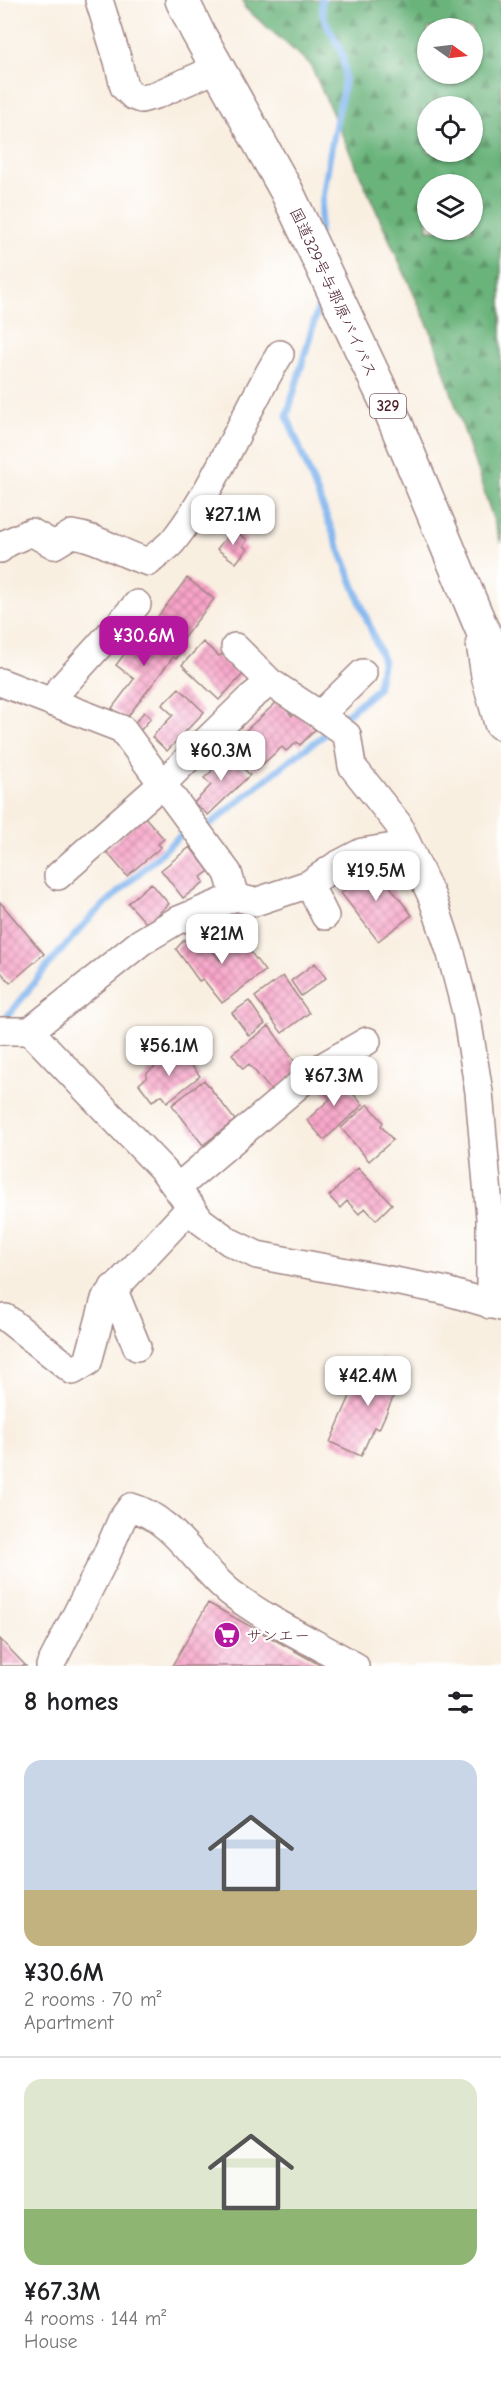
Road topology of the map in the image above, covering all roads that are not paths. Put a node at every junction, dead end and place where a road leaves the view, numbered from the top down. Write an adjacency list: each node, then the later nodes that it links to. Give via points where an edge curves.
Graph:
1 (99, 0): 3 (street, via 123,87 134,96 141,99 156,95)
2 (182, 0): 3 (highway, 国道329号与那原バイパス / 329)
3 (218, 68): 7 (highway, 国道329号与那原バイパス / 329, via 286,190 391,412)
4 (280, 354): 5 (street, via 216,476 172,542 148,562 92,537 72,534 54,544 31,532)
5 (0, 549)
6 (137, 604): 13 (street, via 60,689)
7 (481, 627): 9 (highway, 国道329号与那原バイパス / 329); 15 (highway, 国道329号与那原バイパス / 329, via 488,676)
8 (235, 648): 12 (street)
9 (501, 667)
10 (363, 673): 14 (street)
11 (0, 682): 13 (street)
12 (270, 682): 14 (street); 16 (street)
13 (53, 703): 16 (street, via 122,729)
14 (320, 714): 17 (street, via 347,735 352,766 398,824)
15 (501, 723)
16 (162, 784): 18 (street); 20 (street, via 228,873)
17 (406, 845): 19 (street, via 362,852); 27 (street, via 432,897 466,1012 479,1092)
18 (58, 876)
19 (309, 884): 20 (street, via 255,902); 21 (street)
20 (235, 897): 23 (street, via 176,921 141,942)
21 (325, 916)
22 (0, 1031): 23 (street)
23 (30, 1031): 25 (street, via 164,1171)
24 (367, 1041): 25 (street, via 315,1071)
25 (184, 1197): 26 (street); 27 (street, via 201,1221 257,1255 442,1290)
26 (113, 1288): 28 (street, via 105,1299 88,1362 73,1371); 29 (street)
27 (496, 1306)
28 (6, 1318)
29 (137, 1347)
30 (50, 1666): 31 (street, via 131,1507 144,1510 163,1523 231,1593)
31 (355, 1666)

